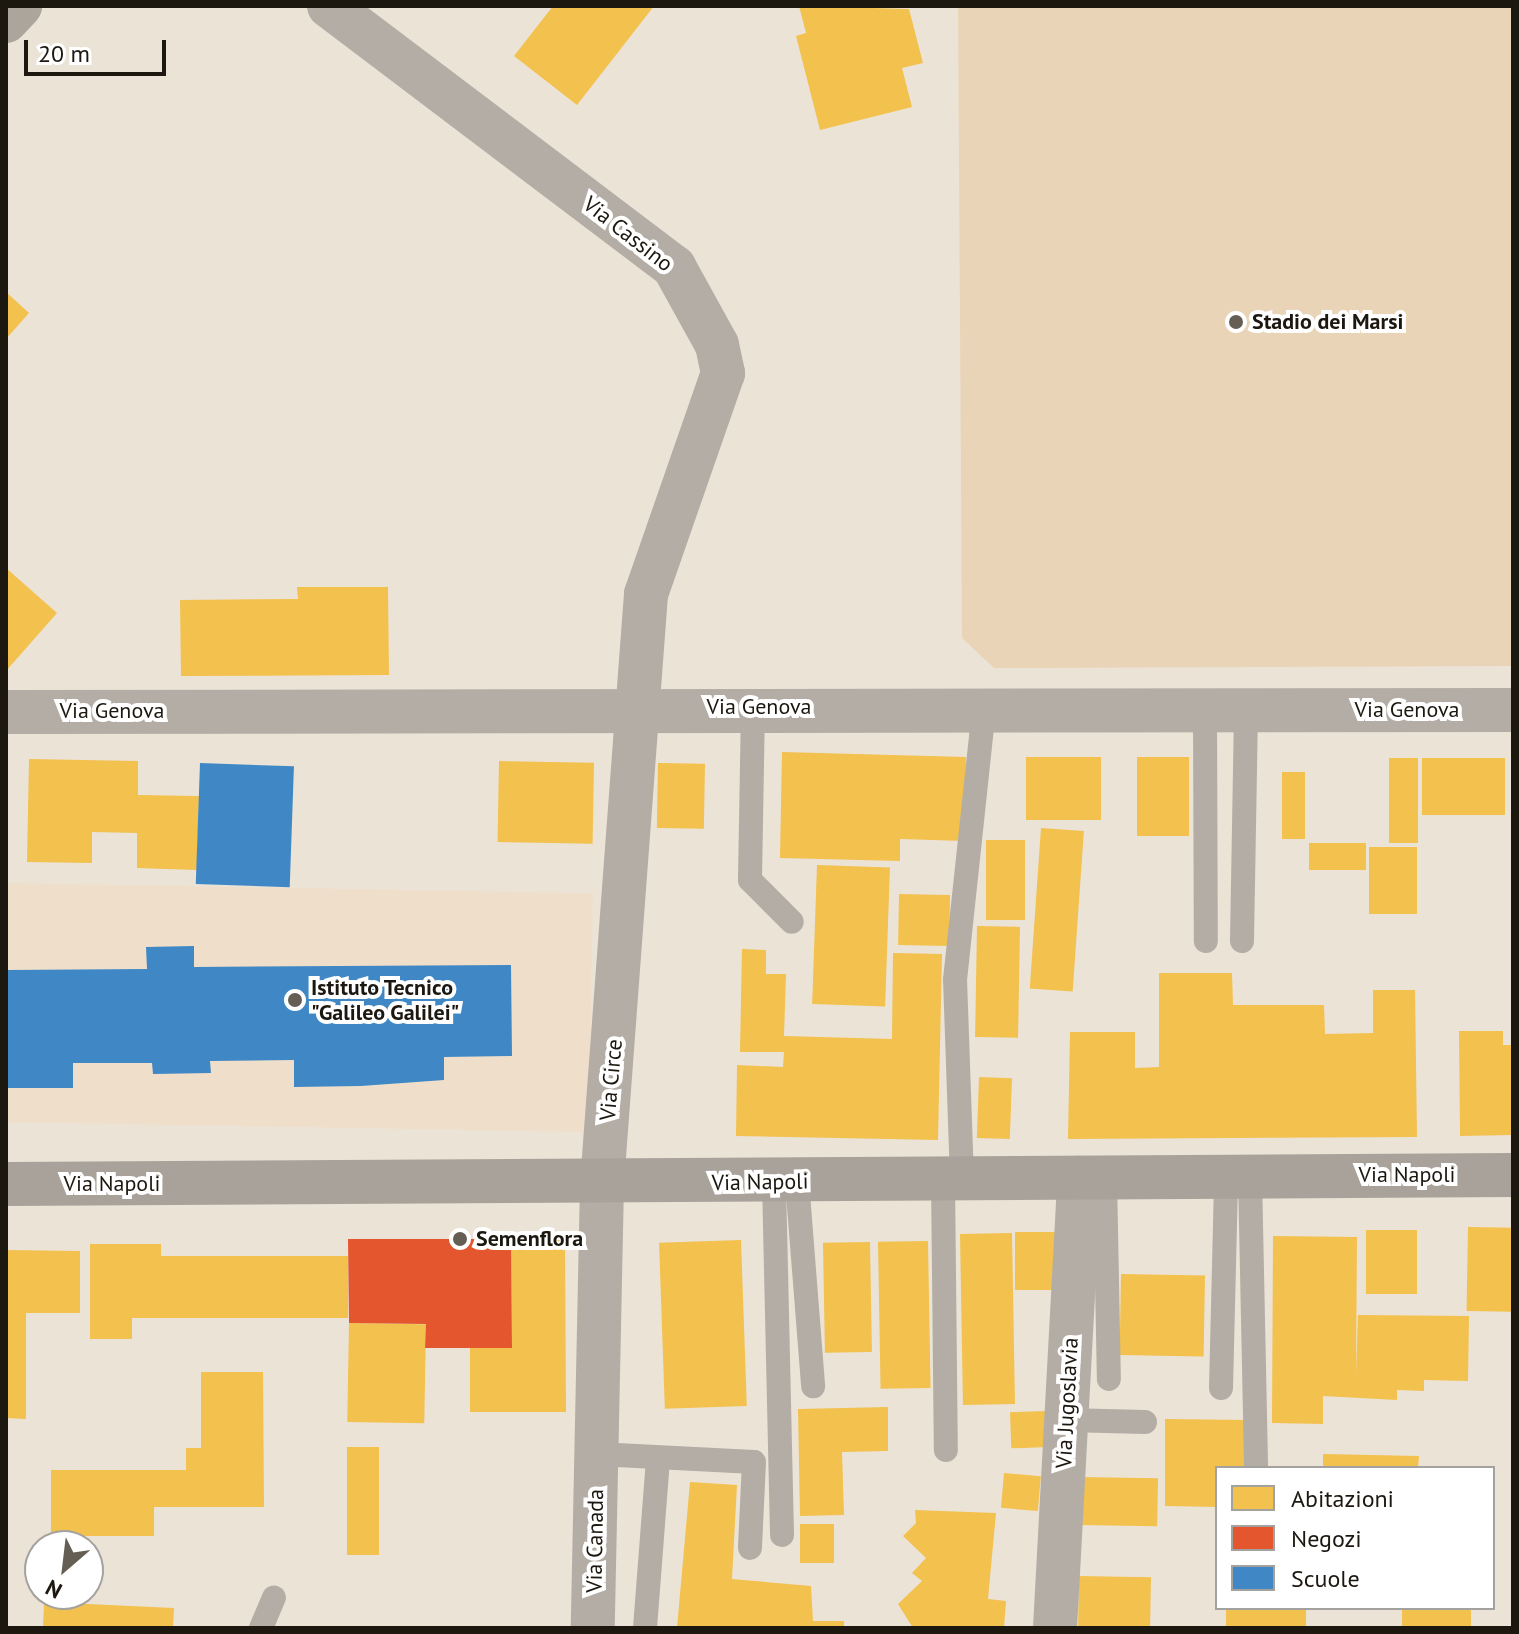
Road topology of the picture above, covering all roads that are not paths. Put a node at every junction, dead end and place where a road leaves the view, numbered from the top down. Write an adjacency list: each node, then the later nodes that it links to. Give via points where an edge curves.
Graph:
1 (20, 6): 3 (main road)
2 (329, 6): 4 (street, Via Cassino, via 674,267 717,345 723,373 646,594)
3 (6, 21)
4 (640, 707): 5 (street, Via Genova); 9 (street, Via Genova); 19 (street, Via Circe)
5 (753, 707): 6 (street, Via Genova); 10 (lane, via 750,880)
6 (984, 708): 7 (street, Via Genova); 16 (lane, via 955,980)
7 (1226, 709): 8 (street, Via Genova); 11 (lane); 12 (lane)
8 (1513, 710)
9 (6, 712)
10 (792, 922)
11 (1206, 941)
12 (1242, 941)
13 (1513, 1175): 14 (main road, Via Napoli)
14 (1238, 1177): 15 (main road, Via Napoli); 22 (lane); 28 (lane)
15 (1092, 1178): 16 (main road, Via Napoli); 20 (lane); 23 (street, Via Jugoslavia)
16 (952, 1179): 17 (main road, Via Napoli); 25 (lane)
17 (785, 1182): 19 (main road, Via Napoli); 21 (lane); 29 (lane)
18 (6, 1184): 19 (main road, Via Napoli)
19 (602, 1184): 26 (street, Via Circe)
20 (1109, 1379)
21 (813, 1386)
22 (1221, 1388)
23 (1066, 1420): 24 (lane); 35 (street, Via Jugoslavia)
24 (1145, 1422)
25 (946, 1450)
26 (597, 1454): 27 (lane); 33 (street, Via Canada)
27 (658, 1459): 30 (lane, via 754,1462); 34 (lane)
28 (1256, 1466)
29 (782, 1535)
30 (750, 1548)
31 (274, 1598): 32 (lane)
32 (261, 1628)
33 (593, 1628)
34 (645, 1628)
35 (1055, 1628)

